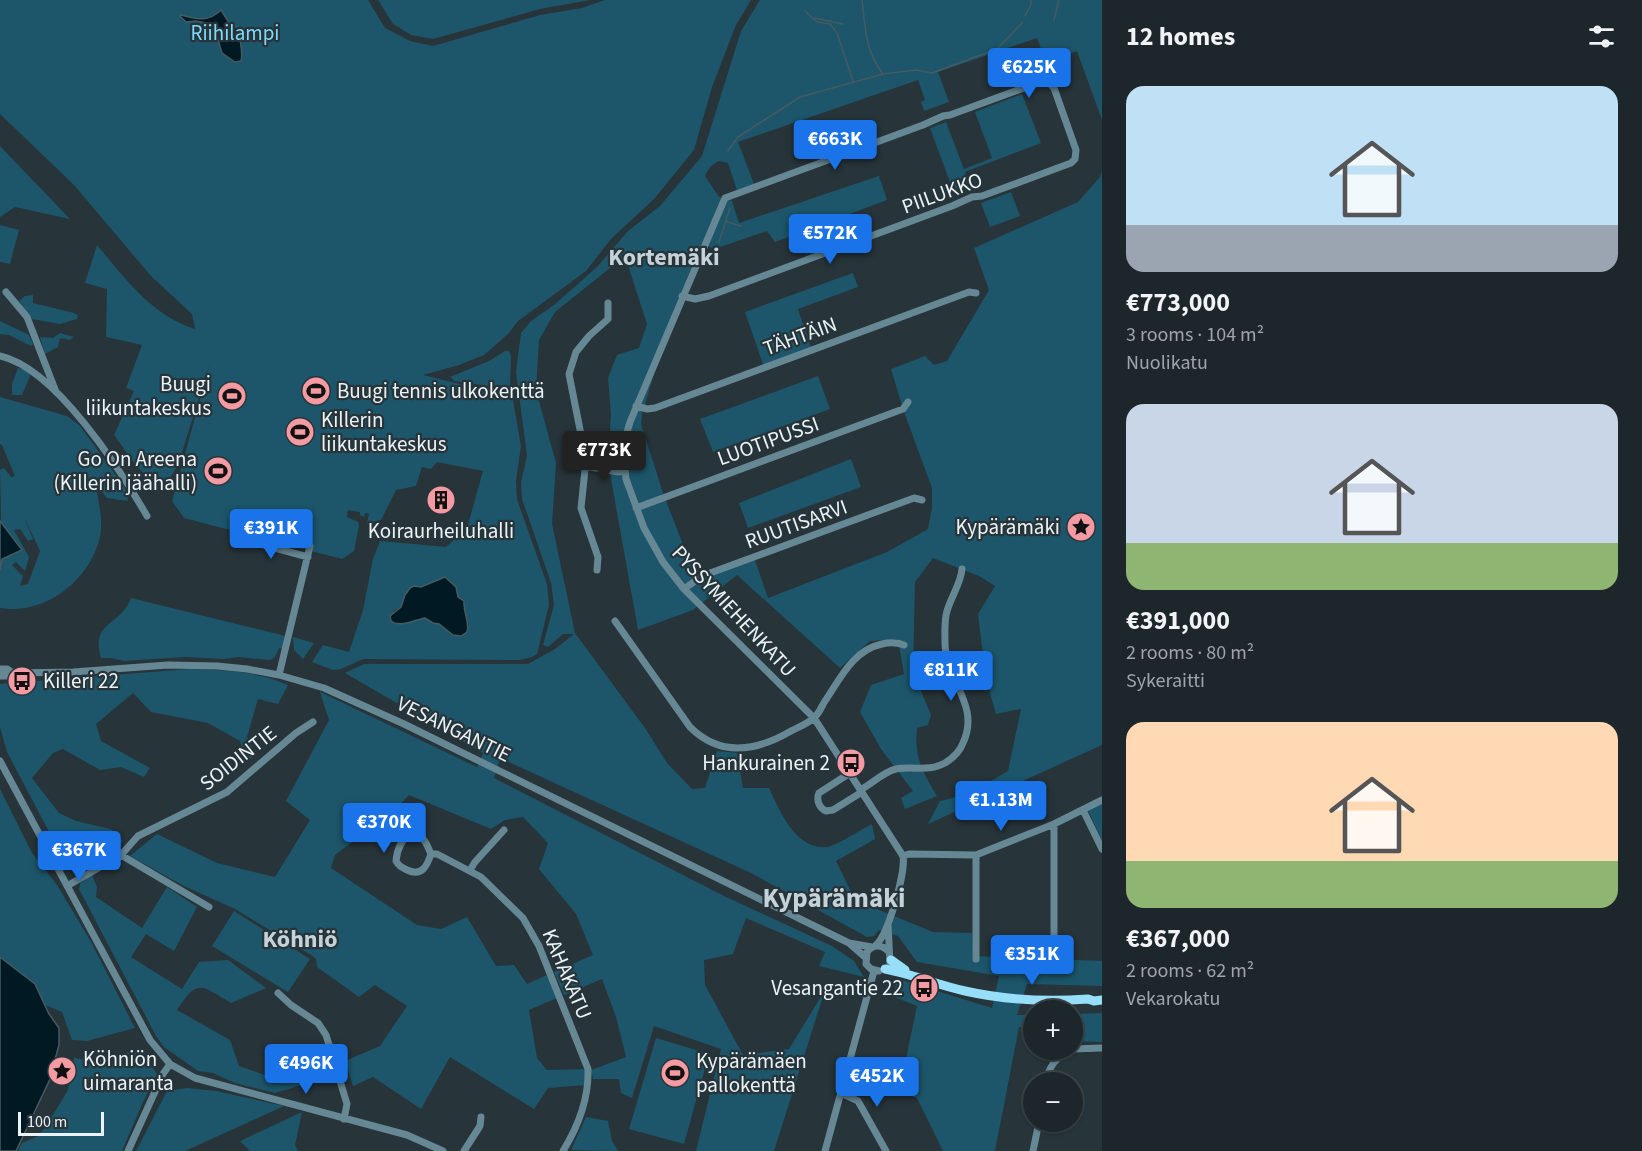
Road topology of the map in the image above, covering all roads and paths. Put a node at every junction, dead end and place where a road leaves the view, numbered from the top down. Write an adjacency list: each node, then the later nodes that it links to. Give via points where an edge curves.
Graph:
1 (1076, 159): 4 (street, PIILUKKO, via 709,296); 4 (street, PYSSYMIEHENKATU, via 1054,88 1040,82 728,196)
2 (6, 292): 7 (street, via 27,317)
3 (976, 292): 9 (street, TÄHTÄIN, via 655,408)
4 (682, 296): 9 (street, PYSSYMIEHENKATU)
5 (608, 303): 10 (street, via 608,319 576,352 568,374)
6 (0, 356): 7 (street, via 27,368)
7 (57, 394): 14 (street, via 94,436)
8 (908, 402): 13 (street, LUOTIPUSSI, via 903,409)
9 (636, 406): 11 (street, PYSSYMIEHENKATU, via 625,435)
10 (585, 466): 11 (street); 19 (street, via 581,507 598,557)
11 (624, 471): 13 (street, PYSSYMIEHENKATU)
12 (922, 500): 20 (street, RUUTISARVI, via 914,498 702,576)
13 (636, 508): 20 (street, PYSSYMIEHENKATU, via 653,546)
14 (147, 516)
15 (242, 539): 17 (street)
16 (310, 546): 17 (street)
17 (308, 557): 25 (street)
18 (962, 569): 31 (street, via 946,614 945,646 968,710 968,734 962,747 945,763 929,769 894,770)
19 (597, 570)
20 (684, 589): 27 (street, PYSSYMIEHENKATU)
21 (615, 621): 27 (street, via 682,718 712,743 738,749 763,746)
22 (904, 645): 27 (street, via 876,645 861,653)
23 (0, 669): 24 (street, VESANGANTIE)
24 (13, 673): 25 (street, VESANGANTIE, via 191,665); 26 (street, VESANGANTIE)
25 (279, 675): 45 (street, VESANGANTIE, via 374,709)
26 (0, 676)
27 (814, 718): 30 (street, PYSSYMIEHENKATU)
28 (313, 722): 38 (street, SOIDINTIE, via 227,792 138,836)
29 (0, 761): 42 (street)
30 (850, 773): 31 (street, PYSSYMIEHENKATU); 31 (street, via 819,793 820,805 826,811 833,810)
31 (861, 791): 40 (street, PYSSYMIEHENKATU)
32 (1102, 800): 33 (street)
33 (1083, 810): 34 (street); 36 (street)
34 (1054, 824): 39 (street); 50 (street)
35 (504, 830): 41 (street)
36 (1102, 849)
37 (431, 854): 37 (street, KAHAKATU, via 422,837 411,833 399,847 396,861 400,867 420,872); 41 (street, KAHAKATU)
38 (121, 855): 42 (street, SOIDINTIE); 43 (street)
39 (976, 855): 40 (street); 49 (street)
40 (903, 856): 44 (street)
41 (470, 870): 66 (street, KAHAKATU, via 515,910 532,932 584,1058 588,1079 585,1106)
42 (67, 886): 58 (street, via 150,1040)
43 (209, 907)
44 (888, 924): 46 (street); 48 (street)
45 (849, 943): 46 (street, VESANGANTIE); 47 (street, VESANGANTIE)
46 (874, 946): 47 (street); 48 (street, VESANGANTIE, via 881,946)
47 (865, 957): 51 (street, VESANGANTIE)
48 (888, 960): 51 (street); 54 (main road, via 909,974 964,991 1011,999)
49 (976, 960)
50 (1054, 962)
51 (874, 975): 59 (street)
52 (278, 993): 61 (street, via 323,1028 345,1098)
53 (1102, 994): 54 (main road)
54 (1089, 999): 55 (main road)
55 (1102, 1000)
56 (1102, 1048): 57 (street)
57 (1083, 1049)
58 (170, 1064): 61 (street, via 195,1078); 63 (street)
59 (841, 1093): 67 (street); 68 (street, via 854,1098 863,1108)
60 (482, 1117): 65 (street)
61 (344, 1119): 64 (street, via 413,1137)
62 (1037, 1132): 69 (street)
63 (128, 1151)
64 (443, 1151)
65 (464, 1151)
66 (563, 1151)
67 (825, 1151)
68 (886, 1151)
69 (1033, 1151)

